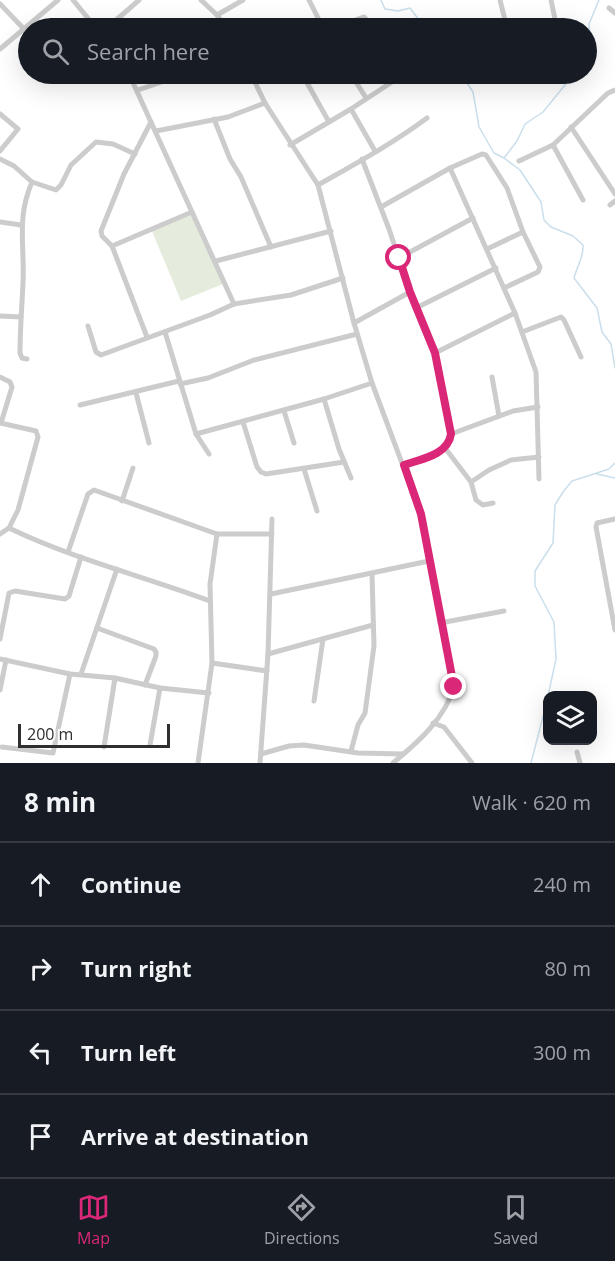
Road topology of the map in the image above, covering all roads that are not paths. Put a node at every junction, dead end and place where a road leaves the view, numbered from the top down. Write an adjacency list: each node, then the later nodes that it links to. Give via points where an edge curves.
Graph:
1 (58, 0): 13 (street)
2 (73, 0): 14 (street)
3 (139, 0): 15 (street)
4 (201, 0): 12 (street)
5 (243, 0): 12 (street)
6 (309, 0): 17 (street)
7 (500, 0): 18 (street)
8 (551, 0): 19 (street)
9 (0, 4): 20 (street)
10 (609, 8): 11 (street)
11 (615, 13)
12 (217, 15): 16 (street)
13 (37, 18)
14 (87, 18)
15 (118, 18)
16 (219, 18)
17 (317, 18)
18 (504, 18)
19 (555, 18)
20 (18, 23)
21 (18, 34): 22 (street)
22 (0, 49)
23 (135, 84): 29 (street)
24 (156, 84): 29 (street)
25 (256, 84): 32 (street)
26 (308, 84): 38 (street)
27 (357, 84): 31 (street)
28 (388, 84): 31 (street)
29 (138, 90): 37 (street)
30 (615, 90): 39 (street)
31 (366, 98): 33 (street)
32 (265, 103): 36 (street); 41 (street)
33 (351, 109): 38 (street); 44 (street)
34 (0, 114): 43 (street, via 18,129)
35 (427, 118): 44 (street)
36 (214, 119): 40 (street); 62 (street)
37 (152, 122): 40 (street); 45 (street)
38 (329, 122): 41 (street)
39 (571, 127): 42 (street); 52 (street)
40 (156, 131): 55 (street)
41 (290, 145): 51 (street)
42 (554, 145): 48 (street); 53 (street)
43 (0, 151)
44 (375, 151): 47 (street)
45 (135, 154): 50 (street, via 113,144 96,142 71,165 59,189); 61 (street, via 101,231)
46 (0, 159): 50 (street)
47 (362, 159): 51 (street); 54 (street)
48 (519, 161)
49 (450, 168): 54 (street); 56 (street); 60 (street, via 486,155 507,188)
50 (32, 182): 58 (street)
51 (318, 186): 59 (street)
52 (615, 194)
53 (583, 200)
54 (381, 207): 64 (street)
55 (192, 212): 61 (street); 65 (street)
56 (473, 218): 63 (street); 64 (street)
57 (0, 222): 58 (street)
58 (21, 225): 74 (street)
59 (331, 231): 62 (street); 67 (street)
60 (523, 232): 63 (street); 68 (street, via 540,270)
61 (112, 246): 80 (street)
62 (271, 247): 65 (street)
63 (487, 249): 66 (street)
64 (399, 258): 69 (street)
65 (216, 261): 70 (street)
66 (496, 268): 68 (street); 71 (street)
67 (343, 278): 70 (street, via 291,295); 75 (street)
68 (504, 288): 72 (street)
69 (410, 292): 71 (street); 75 (street)
70 (234, 304): 77 (street)
71 (416, 309): 81 (street)
72 (515, 313): 78 (street); 81 (street)
73 (0, 316): 74 (street)
74 (21, 317): 83 (street, via 20,353)
75 (354, 323): 79 (street)
76 (88, 327): 80 (street, via 99,355)
77 (165, 332): 80 (street); 86 (street)
78 (522, 332): 82 (street, via 561,317); 91 (street, via 536,372)
79 (357, 334): 86 (street, via 254,360 208,378); 87 (street)
80 (147, 337)
81 (435, 353): 97 (street)
82 (581, 357)
83 (27, 359)
84 (0, 377): 95 (street, via 12,387)
85 (492, 377): 93 (street)
86 (179, 382): 88 (street); 96 (street)
87 (372, 383): 89 (street); 104 (street)
88 (136, 393): 90 (street); 98 (street)
89 (324, 399): 92 (street); 103 (street)
90 (80, 405)
91 (538, 407): 93 (street); 102 (street)
92 (284, 411): 94 (street); 99 (street)
93 (499, 416): 97 (street)
94 (243, 422): 96 (street); 106 (street, via 261,472)
95 (0, 423): 115 (street, via 36,431 38,437 18,510)
96 (196, 434): 101 (street)
97 (451, 434): 100 (street)
98 (149, 443)
99 (294, 443)
100 (445, 448): 104 (street); 109 (street)
101 (209, 454)
102 (539, 457): 108 (street); 109 (street, via 511,460)
103 (344, 462): 106 (street); 107 (street)
104 (404, 465): 121 (street, via 421,514)
105 (132, 468): 110 (street)
106 (304, 469): 112 (street)
107 (351, 478)
108 (539, 479)
109 (471, 482): 111 (street, via 476,500 483,505)
110 (122, 501): 117 (street); 119 (street, via 94,490 89,492)
111 (493, 503)
112 (317, 511)
113 (272, 519): 118 (street)
114 (615, 519): 130 (street, via 600,521 596,527)
115 (9, 528): 116 (street); 119 (street)
116 (0, 534)
117 (217, 534): 118 (street); 125 (street)
118 (272, 534): 124 (street)
119 (68, 552): 120 (street)
120 (81, 557): 122 (street); 131 (street, via 69,597 65,599 9,593)
121 (429, 561): 123 (street); 127 (street)
122 (117, 569): 125 (street); 129 (street)
123 (372, 573): 124 (street); 128 (street)
124 (271, 594): 133 (street)
125 (210, 601): 135 (street)
126 (504, 611): 127 (street)
127 (440, 623): 145 (street, via 454,687 451,699)
128 (373, 625): 132 (street); 149 (street, via 365,713)
129 (97, 628): 138 (street); 140 (street, via 156,651)
130 (615, 630)
131 (0, 639)
132 (323, 639): 133 (street); 144 (street)
133 (268, 654): 136 (street)
134 (3, 660): 137 (street); 142 (street)
135 (212, 663): 136 (street); 143 (street)
136 (267, 671): 151 (street)
137 (70, 674): 138 (street); 147 (street, via 53,753)
138 (81, 674): 139 (street)
139 (115, 678): 140 (street); 148 (street)
140 (145, 684): 141 (street)
141 (160, 688): 143 (street); 146 (street)
142 (0, 690)
143 (208, 693): 153 (street)
144 (314, 701)
145 (434, 723): 152 (street); 156 (street, via 444,727)
146 (150, 745)
147 (2, 747)
148 (104, 747)
149 (351, 751): 151 (street, via 304,745); 152 (street)
150 (577, 752): 157 (street)
151 (261, 754): 154 (street)
152 (404, 754): 155 (street)
153 (198, 763)
154 (260, 763)
155 (393, 763)
156 (472, 763)
157 (580, 763)

